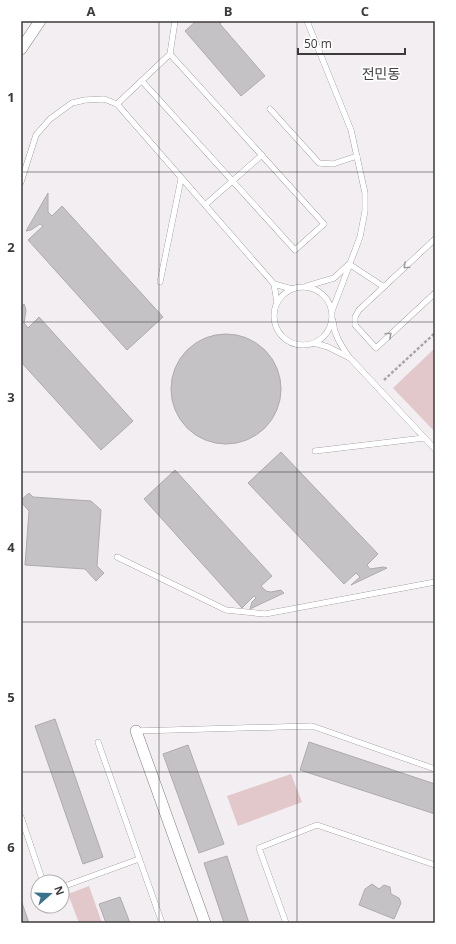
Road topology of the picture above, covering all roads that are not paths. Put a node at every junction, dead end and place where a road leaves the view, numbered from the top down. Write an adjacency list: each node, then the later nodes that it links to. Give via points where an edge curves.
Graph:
1 (40, 21): 4 (street)
2 (175, 21): 5 (lane)
3 (308, 21): 10 (lane, via 351,130)
4 (21, 49)
5 (170, 54): 6 (lane); 9 (lane)
6 (142, 81): 7 (lane); 12 (lane)
7 (117, 104): 11 (lane); 13 (lane, via 104,99 85,100 72,103 50,119 36,135)
8 (270, 109): 10 (lane, via 319,163 333,164)
9 (262, 155): 12 (lane); 12 (lane, via 324,224 295,250)
10 (357, 156): 16 (lane, via 365,192 365,210 360,236)
11 (182, 179): 14 (lane); 17 (lane)
12 (232, 181): 14 (lane)
13 (21, 182)
14 (205, 205): 18 (lane)
15 (435, 241): 20 (lane, one-way to 20)
16 (349, 264): 19 (lane, via 334,278); 20 (lane); 24 (lane)
17 (160, 282)
18 (274, 284): 21 (lane); 23 (lane)
19 (304, 287): 21 (lane); 24 (lane, via 323,294)
20 (384, 287): 22 (lane, one-way to 22, via 355,317 355,325 376,348)
21 (292, 289): 23 (lane)
22 (435, 293)
23 (277, 303): 26 (lane, via 276,323 282,335 294,343)
24 (332, 311): 25 (lane)
25 (332, 318): 26 (lane, via 329,330); 27 (lane, via 338,340)
26 (314, 343): 27 (lane)
27 (350, 358): 28 (lane)
28 (424, 438): 29 (lane); 30 (lane)
29 (435, 449)
30 (315, 451)
31 (117, 557): 32 (lane, via 226,610 265,614)
32 (435, 582)
33 (136, 731): 35 (lane, via 312,726); 42 (street)
34 (98, 742): 37 (lane)
35 (435, 769)
36 (21, 817): 39 (lane)
37 (139, 859): 40 (lane); 41 (lane)
38 (435, 865): 43 (lane, via 317,825 259,848)
39 (41, 874)
40 (70, 884)
41 (162, 923)
42 (205, 923)
43 (286, 923)

